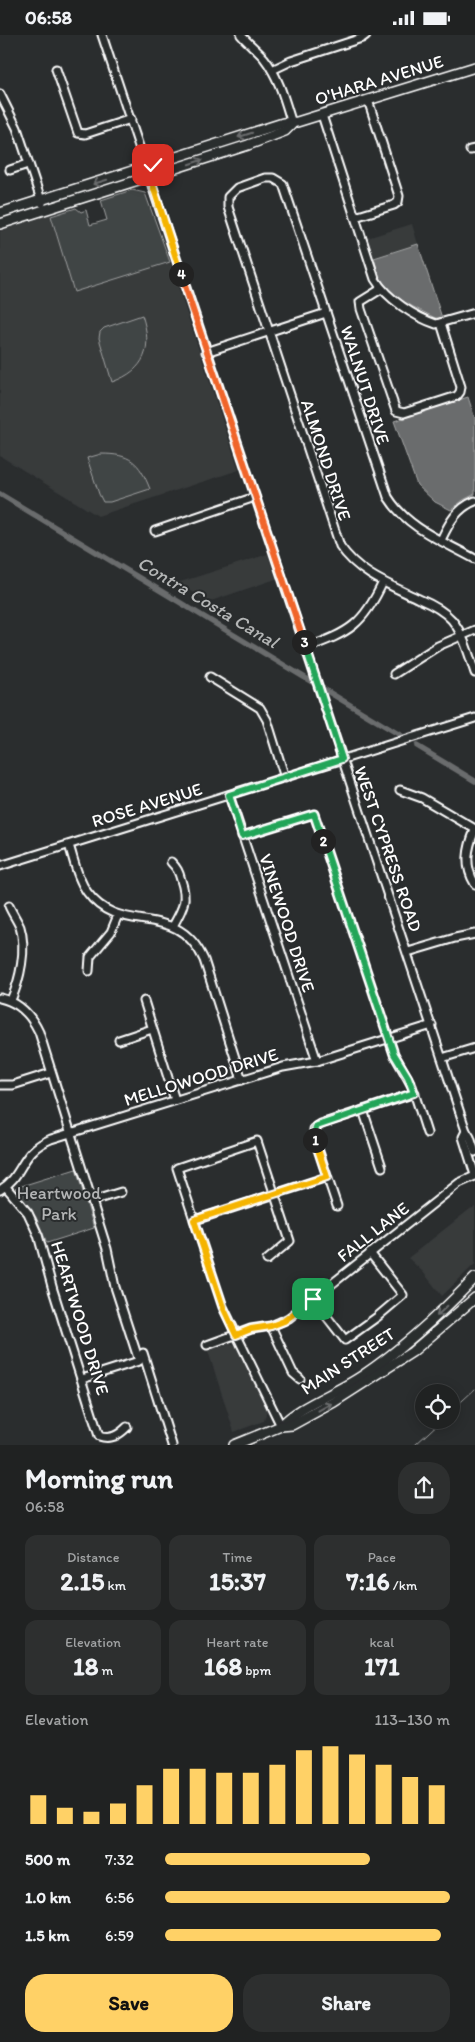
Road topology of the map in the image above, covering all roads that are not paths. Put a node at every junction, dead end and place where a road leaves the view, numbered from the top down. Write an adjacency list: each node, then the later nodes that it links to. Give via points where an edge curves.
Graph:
1 (102, 35): 10 (street, WEST CYPRESS ROAD)
2 (241, 35): 6 (street)
3 (366, 35): 6 (street)
4 (475, 67): 8 (main road, O'HARA AVENUE)
5 (56, 69): 10 (street, via 78,133 85,134)
6 (272, 70): 11 (street, via 283,92)
7 (0, 94): 12 (street)
8 (368, 100): 9 (main road, O'HARA AVENUE); 22 (street, via 399,196 394,205)
9 (322, 115): 11 (main road, O'HARA AVENUE); 22 (street)
10 (131, 119): 13 (street, WEST CYPRESS ROAD)
11 (292, 124): 13 (main road, O'HARA AVENUE, one-way to 13, via 283,123); 15 (main road, O'HARA AVENUE, one-way to 11, via 285,131)
12 (28, 163): 14 (street); 17 (street)
13 (147, 167): 15 (street, WEST CYPRESS ROAD); 17 (main road, O'HARA AVENUE, one-way to 17)
14 (10, 169)
15 (150, 177): 19 (main road, O'HARA AVENUE); 29 (street, WEST CYPRESS ROAD)
16 (279, 180): 25 (street, WALNUT DRIVE, via 286,190); 28 (street, ALMOND DRIVE, via 265,179 237,188 228,197 228,207)
17 (41, 200): 18 (main road, O'HARA AVENUE); 19 (street)
18 (25, 205): 20 (main road, O'HARA AVENUE); 21 (main road)
19 (44, 211): 21 (main road, O'HARA AVENUE)
20 (0, 213)
21 (32, 214): 23 (main road, O'HARA AVENUE)
22 (355, 217): 24 (street)
23 (0, 224)
24 (381, 289): 27 (street, via 430,322); 27 (street, via 363,299 360,309 396,411 404,413 460,392)
25 (326, 313): 28 (street); 33 (street, WALNUT DRIVE, via 388,497 404,519)
26 (475, 313): 27 (street)
27 (440, 323)
28 (269, 332): 29 (street); 35 (street, ALMOND DRIVE, via 340,546 355,565)
29 (206, 352): 30 (street, WEST CYPRESS ROAD)
30 (255, 497): 32 (street); 38 (street, WEST CYPRESS ROAD)
31 (475, 501): 33 (street, via 453,517)
32 (155, 531)
33 (441, 540): 34 (street, WALNUT DRIVE)
34 (475, 559)
35 (383, 582): 37 (street, ALMOND DRIVE, via 439,609 451,619); 38 (street, via 368,611 351,628)
36 (475, 630): 37 (street)
37 (461, 635): 39 (street, ALMOND DRIVE); 40 (street, via 428,651)
38 (306, 648): 43 (street, WEST CYPRESS ROAD)
39 (475, 673)
40 (394, 674)
41 (210, 677): 44 (street, via 260,708 267,720)
42 (475, 718): 43 (street, ROSE AVENUE)
43 (342, 759): 44 (street, ROSE AVENUE); 57 (street, WEST CYPRESS ROAD)
44 (285, 778): 46 (street, ROSE AVENUE)
45 (400, 790): 47 (street, via 422,798)
46 (229, 795): 48 (street, VINEWOOD DRIVE); 49 (street, ROSE AVENUE)
47 (475, 829): 52 (street, via 467,854 467,864)
48 (242, 836): 64 (street, via 314,814); 68 (street, VINEWOOD DRIVE)
49 (69, 845): 51 (street, ROSE AVENUE); 54 (street, via 86,891 97,904)
50 (171, 862): 55 (street, via 178,868 185,891 184,904)
51 (0, 866)
52 (475, 884)
53 (8, 906): 60 (street, via 20,927 22,938 18,982)
54 (118, 915): 55 (street); 58 (street, via 111,933 90,957)
55 (174, 926): 70 (street, via 194,942 204,960)
56 (475, 933): 57 (street)
57 (408, 953): 62 (street, WEST CYPRESS ROAD)
58 (89, 971)
59 (0, 998): 60 (street)
60 (11, 1000): 69 (street, via 34,1022)
61 (144, 1001): 63 (street)
62 (432, 1025): 64 (street, MELLOWOOD DRIVE); 67 (street, WEST CYPRESS ROAD)
63 (152, 1029): 65 (street); 73 (street)
64 (388, 1039): 68 (street, MELLOWOOD DRIVE); 72 (street)
65 (119, 1040)
66 (475, 1048): 67 (street)
67 (442, 1058): 75 (street, WEST CYPRESS ROAD)
68 (317, 1061): 70 (street, MELLOWOOD DRIVE, via 283,1067)
69 (51, 1073): 71 (street, via 14,1085); 76 (street)
70 (242, 1080): 73 (street, MELLOWOOD DRIVE)
71 (0, 1085)
72 (414, 1093): 74 (street); 77 (street)
73 (174, 1100): 76 (street, MELLOWOOD DRIVE)
74 (363, 1110): 79 (street); 81 (street, via 314,1129)
75 (466, 1131): 78 (street, WEST CYPRESS ROAD); 80 (street, WEST CYPRESS ROAD, via 463,1137)
76 (70, 1133): 82 (street, MELLOWOOD DRIVE, via 32,1149 16,1176); 85 (street)
77 (427, 1133)
78 (475, 1152)
79 (382, 1167)
80 (475, 1176): 88 (street, FALL LANE, via 459,1183)
81 (327, 1177): 84 (street); 86 (street)
82 (3, 1189): 97 (street, HEARTWOOD DRIVE, via 28,1213 38,1235)
83 (121, 1192): 85 (street)
84 (275, 1195): 87 (street); 87 (street, via 257,1141 177,1168); 89 (street, via 290,1241)
85 (92, 1201): 97 (street, via 139,1361)
86 (337, 1206)
87 (194, 1220): 94 (street, via 223,1307)
88 (370, 1253): 92 (street, FALL LANE); 92 (street, via 403,1295 377,1317 345,1340)
89 (267, 1260)
90 (475, 1278): 99 (main road, MAIN STREET, one-way to 99, via 401,1349 345,1387 289,1416)
91 (475, 1298): 99 (main road, MAIN STREET, one-way to 91, via 292,1425 312,1415 381,1373 412,1352)
92 (313, 1299): 93 (street, FALL LANE, via 289,1318)
93 (271, 1326): 94 (street, FALL LANE); 98 (street, via 293,1373)
94 (236, 1335): 95 (street, FALL LANE); 99 (street)
95 (207, 1345)
96 (142, 1353): 101 (street)
97 (82, 1379): 100 (street, HEARTWOOD DRIVE, via 99,1436 107,1439 120,1435)
98 (300, 1379)
99 (281, 1426): 102 (main road, MAIN STREET)
100 (127, 1427)
101 (172, 1445)
102 (234, 1445)

